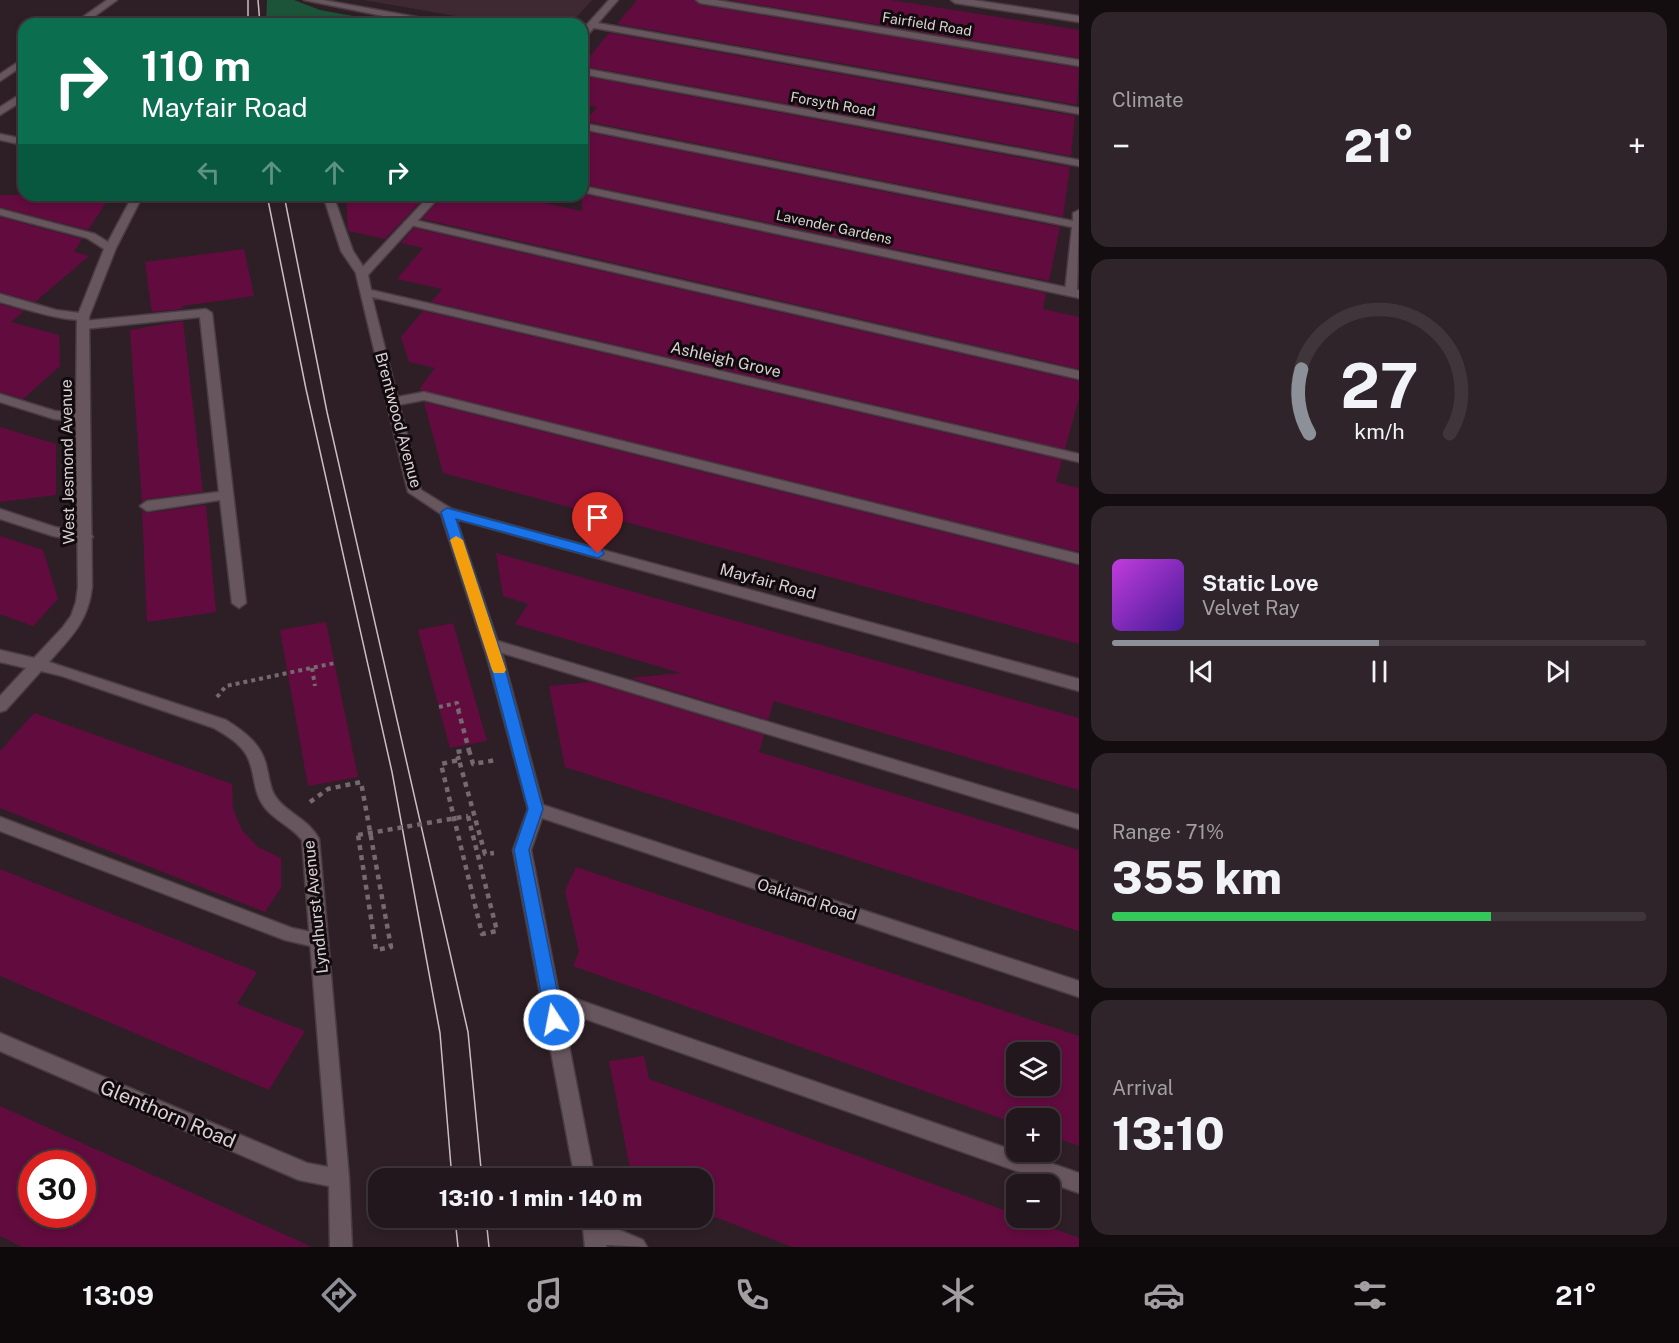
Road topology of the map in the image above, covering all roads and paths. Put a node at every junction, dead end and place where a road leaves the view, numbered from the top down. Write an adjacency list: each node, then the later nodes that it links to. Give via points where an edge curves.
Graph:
1 (113, 0): 6 (street)
2 (308, 0): 7 (street)
3 (614, 0): 9 (street)
4 (700, 0): 11 (street, Fairfield Road)
5 (955, 0): 8 (street)
6 (87, 18)
7 (406, 18)
8 (1079, 20)
9 (592, 25): 10 (street); 16 (street)
10 (588, 29)
11 (1079, 63)
12 (18, 65): 14 (street)
13 (588, 72): 21 (street, Forsyth Road)
14 (0, 78)
15 (18, 99): 17 (street)
16 (1079, 111)
17 (0, 112)
18 (588, 127): 27 (street)
19 (0, 137): 20 (street)
20 (18, 141)
21 (1079, 163)
22 (588, 190): 32 (street, Lavender Gardens)
23 (135, 201): 29 (street, West Jesmond Avenue)
24 (330, 201): 30 (street, via 347,252)
25 (430, 201): 28 (street)
26 (0, 212): 29 (street, via 91,236)
27 (1078, 219): 32 (street)
28 (410, 222): 30 (street); 35 (street)
29 (110, 248): 34 (street, West Jesmond Avenue, via 85,306)
30 (362, 274): 31 (street, Brentwood Avenue)
31 (365, 292): 37 (street, Brentwood Avenue); 39 (street, Ashleigh Grove)
32 (1075, 293)
33 (0, 298): 34 (street)
34 (83, 321): 38 (street, West Jesmond Avenue); 40 (street, via 206,313)
35 (1079, 375)
36 (0, 398): 38 (street, via 54,415)
37 (392, 402): 42 (street, Brentwood Avenue, via 415,492); 45 (street, via 424,396)
38 (81, 418): 44 (street, West Jesmond Avenue)
39 (1079, 458)
40 (227, 495): 41 (street); 46 (street)
41 (147, 506)
42 (447, 512): 47 (street); 52 (street, Mayfair Road)
43 (0, 514): 44 (street)
44 (86, 537): 50 (street, West Jesmond Avenue, via 85,587 78,618)
45 (1079, 559)
46 (239, 603)
47 (491, 644): 60 (street); 62 (street)
48 (0, 656): 50 (street, Lyndhurst Avenue)
49 (335, 663): 51 (path)
50 (37, 666): 54 (street, West Jesmond Avenue); 56 (street, Lyndhurst Avenue, via 64,671)
51 (312, 668): 53 (path); 56 (path, via 226,686)
52 (1079, 685)
53 (315, 686)
54 (0, 706)
55 (438, 706): 57 (path, via 457,703)
56 (201, 716): 61 (street, Lyndhurst Avenue, via 237,735 248,746 257,760 267,798)
57 (470, 750): 58 (path, via 456,752); 59 (path)
58 (459, 760): 61 (path, bridge, via 441,764 452,809 455,820 465,866 482,934 497,931 468,816 457,818 446,819 424,823 391,829 380,831 369,833 358,835 376,950 391,947 373,848 371,837 369,826 361,782 328,789); 64 (path, via 485,854)
59 (473, 764)
60 (536, 809): 64 (street); 66 (street, Oakland Road)
61 (288, 817): 65 (street, Lyndhurst Avenue, via 310,839)
62 (1079, 822)
63 (0, 824): 65 (street, via 291,935)
64 (522, 850): 67 (street)
65 (318, 940): 70 (street, Lyndhurst Avenue)
66 (1079, 988)
67 (550, 998): 69 (street); 71 (street)
68 (0, 1042): 70 (street, Glenthorn Road, via 306,1173)
69 (583, 1168)
70 (339, 1178): 73 (street, Lyndhurst Avenue)
71 (1079, 1183)
72 (594, 1232): 74 (street)
73 (341, 1247)
74 (636, 1247)

